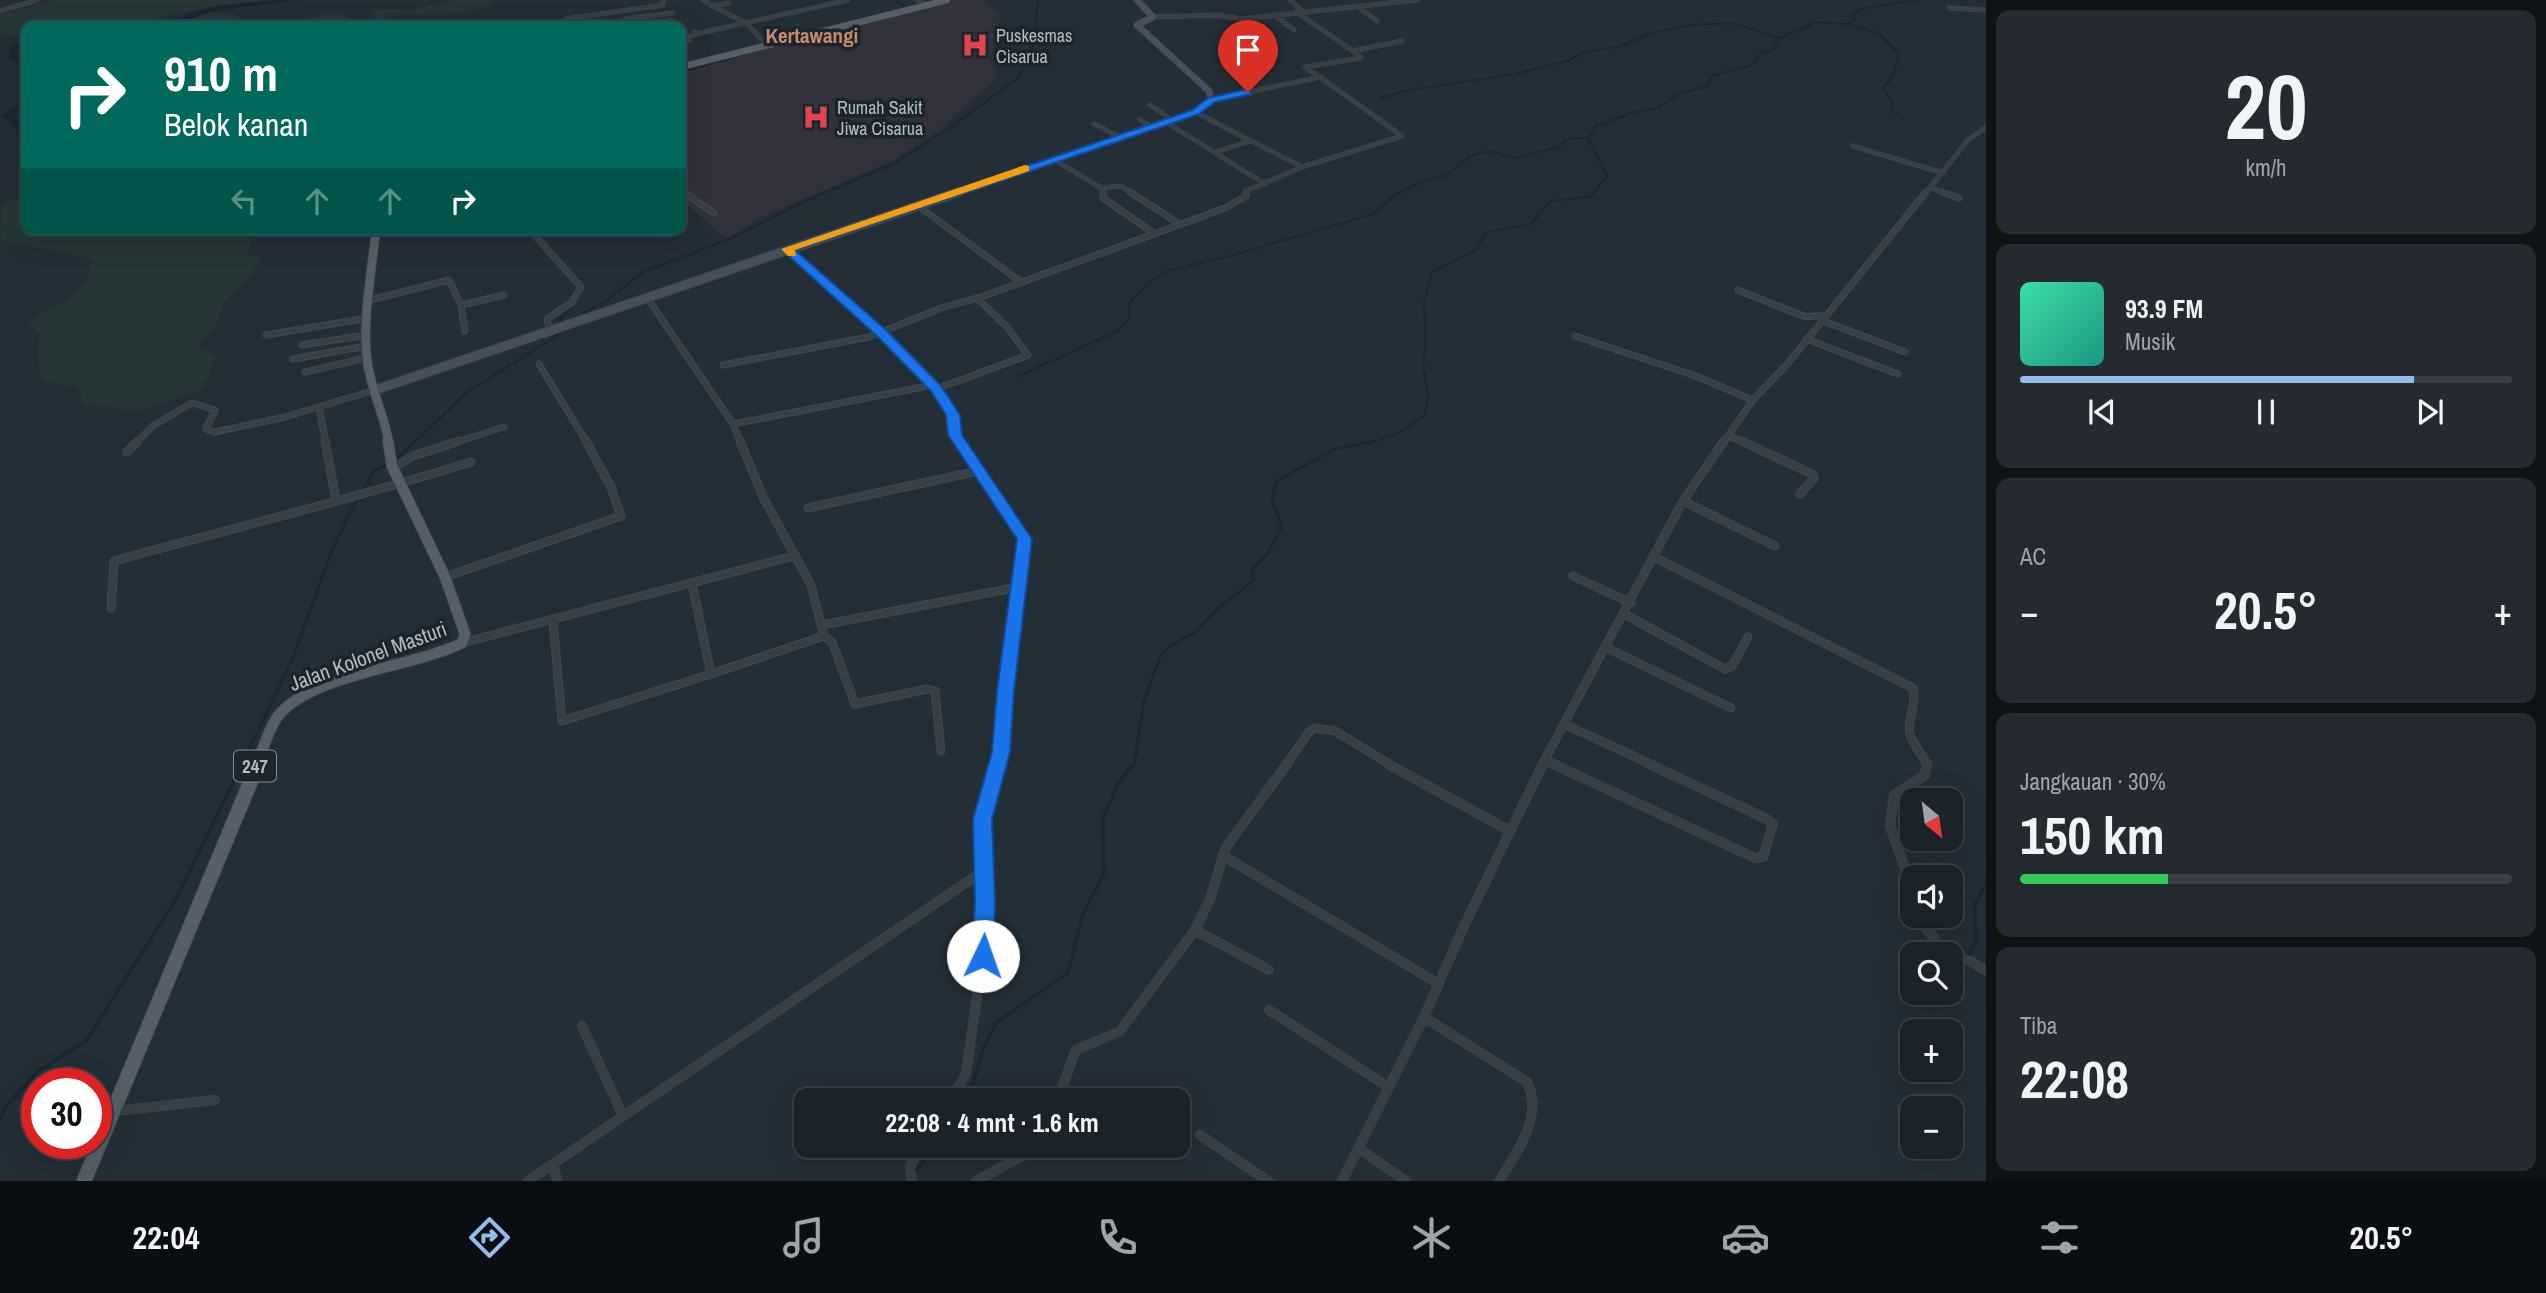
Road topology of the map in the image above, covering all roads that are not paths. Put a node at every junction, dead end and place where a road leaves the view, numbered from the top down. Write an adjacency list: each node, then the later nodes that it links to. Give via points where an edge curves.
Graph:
1 (37, 0): 15 (street)
2 (703, 0): 12 (street)
3 (848, 0): 27 (street)
4 (917, 0): 11 (street)
5 (947, 0): 11 (main road)
6 (1137, 0): 21 (street)
7 (1290, 0): 17 (street)
8 (1416, 0): 13 (street)
9 (663, 3): 19 (street); 25 (street)
10 (729, 3): 12 (street)
11 (925, 5): 30 (main road)
12 (711, 6): 27 (street)
13 (1357, 6): 17 (street); 24 (street)
14 (1949, 8): 16 (street)
15 (0, 9)
16 (1986, 10)
17 (1299, 12): 20 (street); 34 (street)
18 (673, 13): 19 (street)
19 (665, 14): 22 (street)
20 (1275, 15): 21 (street); 29 (street)
21 (1153, 17): 37 (street, via 1139,22 1139,28 1193,75 1209,91)
22 (625, 19)
23 (671, 20): 26 (street)
24 (1377, 20)
25 (563, 21)
26 (668, 21)
27 (743, 23): 31 (street); 33 (street)
28 (797, 27): 30 (street)
29 (1294, 30)
30 (806, 34): 33 (main road)
31 (686, 38)
32 (1402, 41): 34 (street)
33 (766, 44): 35 (main road)
34 (1353, 51): 36 (street, via 1361,58 1305,67)
35 (686, 65)
36 (1318, 76): 37 (street); 50 (street, via 1402,137)
37 (1211, 100): 39 (street)
38 (1150, 105): 41 (street)
39 (1195, 112): 41 (street); 46 (street)
40 (1140, 120): 43 (street)
41 (1170, 121): 43 (street); 48 (street)
42 (1094, 124): 45 (street)
43 (1152, 127): 45 (street)
44 (1986, 127): 51 (street, via 1968,140)
45 (1120, 137): 49 (street)
46 (1250, 141): 48 (street); 50 (street)
47 (1853, 146): 51 (street)
48 (1216, 152): 52 (street)
49 (1053, 159): 54 (street); 59 (street)
50 (1302, 167): 52 (street)
51 (1943, 173): 53 (street)
52 (1265, 184): 61 (street, via 1226,208)
53 (1931, 188): 58 (street); 74 (street)
54 (1103, 189): 61 (street, via 1121,186); 62 (street, via 1103,198)
55 (686, 194): 56 (street)
56 (689, 196): 57 (street); 60 (street)
57 (686, 198)
58 (1959, 198)
59 (916, 205): 65 (street); 66 (street)
60 (714, 213)
61 (1178, 223): 62 (street)
62 (1152, 232): 66 (street)
63 (376, 235): 71 (main road, Jalan Kolonel Masturi)
64 (534, 235): 75 (street, via 581,287 572,302 547,319)
65 (787, 249): 69 (street); 77 (street)
66 (1021, 282): 70 (street)
67 (1738, 290): 74 (street, via 1806,317)
68 (504, 295): 72 (street)
69 (648, 299): 75 (street); 95 (street)
70 (977, 299): 77 (street, via 941,308); 91 (street, via 1028,355)
71 (370, 300): 72 (street, via 449,280); 73 (main road, Jalan Kolonel Masturi)
72 (460, 305): 76 (street)
73 (368, 318): 78 (street); 79 (main road, Jalan Kolonel Masturi)
74 (1824, 318): 81 (street); 84 (street)
75 (555, 329): 92 (street)
76 (466, 331)
77 (881, 333): 88 (street); 91 (street)
78 (266, 335)
79 (367, 335): 82 (street); 83 (main road, Jalan Kolonel Masturi)
80 (1576, 336): 93 (street)
81 (1805, 340): 90 (street); 93 (street)
82 (302, 345)
83 (366, 346): 85 (main road, Jalan Kolonel Masturi); 86 (street)
84 (1905, 352)
85 (366, 358): 89 (street); 92 (main road, Jalan Kolonel Masturi)
86 (293, 359)
87 (539, 364): 111 (street, via 610,485 621,516)
88 (723, 365)
89 (305, 372)
90 (1898, 374)
91 (935, 387): 95 (street); 101 (street, via 953,415 955,435)
92 (375, 390): 94 (street); 100 (main road, Jalan Kolonel Masturi)
93 (1753, 400): 97 (street)
94 (319, 408): 98 (street, via 210,432 206,429 215,410 192,403 154,425); 104 (street)
95 (733, 424): 108 (street)
96 (504, 427): 100 (street)
97 (1730, 436): 103 (street, via 1813,475); 105 (street)
98 (127, 452)
99 (471, 462): 102 (street)
100 (392, 465): 102 (main road, Jalan Kolonel Masturi)
101 (978, 471): 106 (street); 113 (street, via 1024,539)
102 (399, 484): 104 (street); 111 (main road, Jalan Kolonel Masturi)
103 (1800, 494)
104 (336, 500): 115 (street, via 114,561)
105 (1683, 501): 107 (street); 109 (street)
106 (808, 508)
107 (1775, 546)
108 (794, 556): 112 (street); 118 (street, via 811,585)
109 (1654, 556): 114 (street); 130 (street, via 1913,688 1916,704 1909,720 1910,735 1927,764 1925,775 1894,795 1890,826)
110 (1573, 576): 114 (street)
111 (445, 577): 121 (main road, Jalan Kolonel Masturi, via 466,634)
112 (692, 584): 117 (street); 123 (street)
113 (1019, 587): 118 (street); 131 (street, via 1001,752 982,819)
114 (1631, 603): 116 (street)
115 (111, 608)
116 (1624, 614): 120 (street, via 1725,669 1732,666); 122 (street)
117 (553, 621): 121 (street); 123 (street, via 562,721)
118 (822, 625): 119 (street)
119 (824, 636): 123 (street); 126 (street, via 832,642 855,704 935,691)
120 (1748, 637)
121 (462, 643): 146 (main road, Jalan Kolonel Masturi / 247, via 350,679 283,709)
122 (1605, 647): 124 (street); 125 (street)
123 (711, 674)
124 (1731, 708)
125 (1564, 724): 127 (street); 127 (street, via 1767,819 1773,824 1772,835 1763,857 1755,858)
126 (942, 751)
127 (1545, 760): 128 (street)
128 (1510, 831): 129 (street, via 1323,727 1308,733); 138 (street)
129 (1222, 855): 133 (street, via 1210,899); 138 (street)
130 (1904, 865)
131 (983, 871): 143 (street, via 983,956 966,1073); 148 (street)
132 (1925, 928): 134 (street)
133 (1195, 930): 136 (street); 144 (street, via 1120,1031 1076,1050)
134 (1938, 942)
135 (1963, 959): 137 (street)
136 (1269, 970)
137 (1986, 971)
138 (1439, 984): 140 (street)
139 (1269, 1010): 142 (street)
140 (1424, 1017): 142 (street); 163 (street, via 1533,1090 1532,1114)
141 (582, 1026): 148 (street)
142 (1387, 1086): 150 (street)
143 (958, 1088)
144 (1062, 1088)
145 (215, 1100): 147 (street)
146 (112, 1109)
147 (112, 1111)
148 (623, 1115): 154 (street)
149 (1200, 1135): 160 (street)
150 (1359, 1148): 161 (street); 162 (street)
151 (914, 1158): 158 (street, via 909,1167)
152 (1018, 1158): 159 (street)
153 (92, 1159): 155 (main road, Jalan Kolonel Masturi / 247)
154 (553, 1164): 156 (street); 157 (street)
155 (84, 1181)
156 (528, 1181)
157 (557, 1181)
158 (912, 1181)
159 (976, 1181)
160 (1268, 1181)
161 (1342, 1181)
162 (1406, 1181)
163 (1499, 1181)

